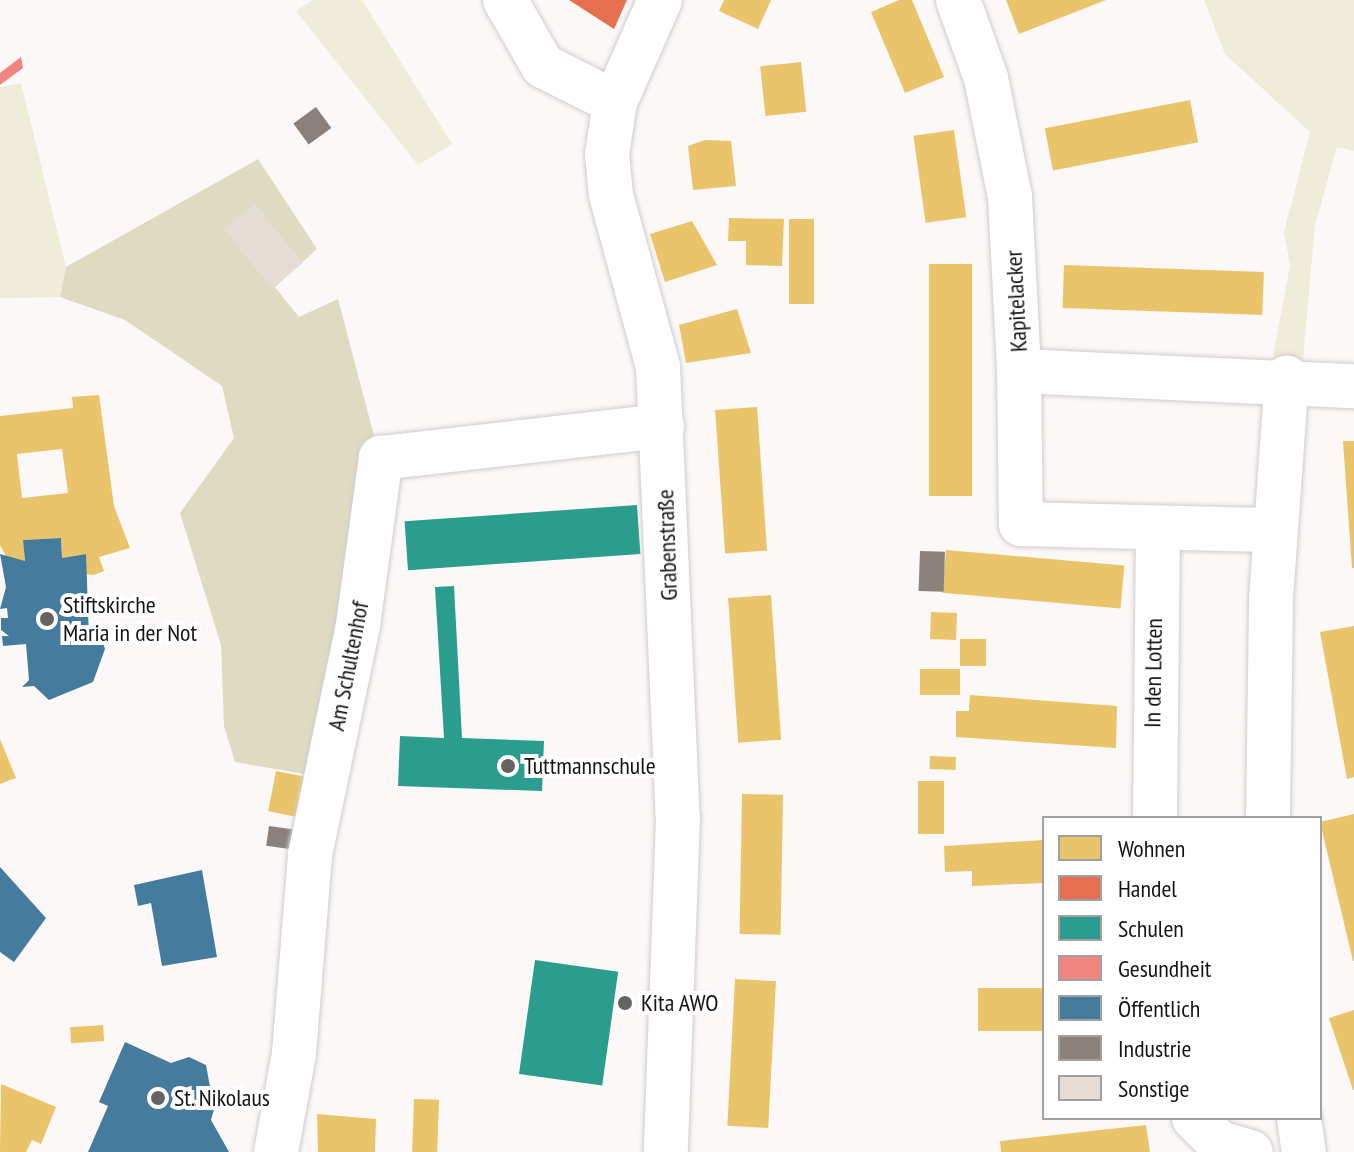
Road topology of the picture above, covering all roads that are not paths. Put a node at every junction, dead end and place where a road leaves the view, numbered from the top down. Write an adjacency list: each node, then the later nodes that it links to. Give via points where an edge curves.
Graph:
1 (505, 0): 4 (street, via 543,66)
2 (660, 0): 4 (street)
3 (958, 0): 5 (street, Kapitelacker, via 986,78 1010,197)
4 (615, 102): 8 (street, Grabenstraße, via 611,195 658,367)
5 (1019, 371): 6 (street, Kapitelacker); 9 (street, via 1021,524)
6 (1287, 378): 7 (street, Kapitelacker); 10 (street)
7 (1354, 386)
8 (662, 426): 15 (street, Am Schultenhof, via 381,458 358,625 310,855 294,1054); 16 (street, Grabenstraße, via 678,818)
9 (1158, 528): 10 (street); 11 (street, In den Lotten, via 1150,677)
10 (1274, 530): 12 (street)
11 (1155, 816)
12 (1268, 816)
13 (1196, 1120): 17 (street, via 1219,1143)
14 (1299, 1120): 18 (street)
15 (276, 1144)
16 (666, 1152)
17 (1251, 1152)
18 (1304, 1152)

